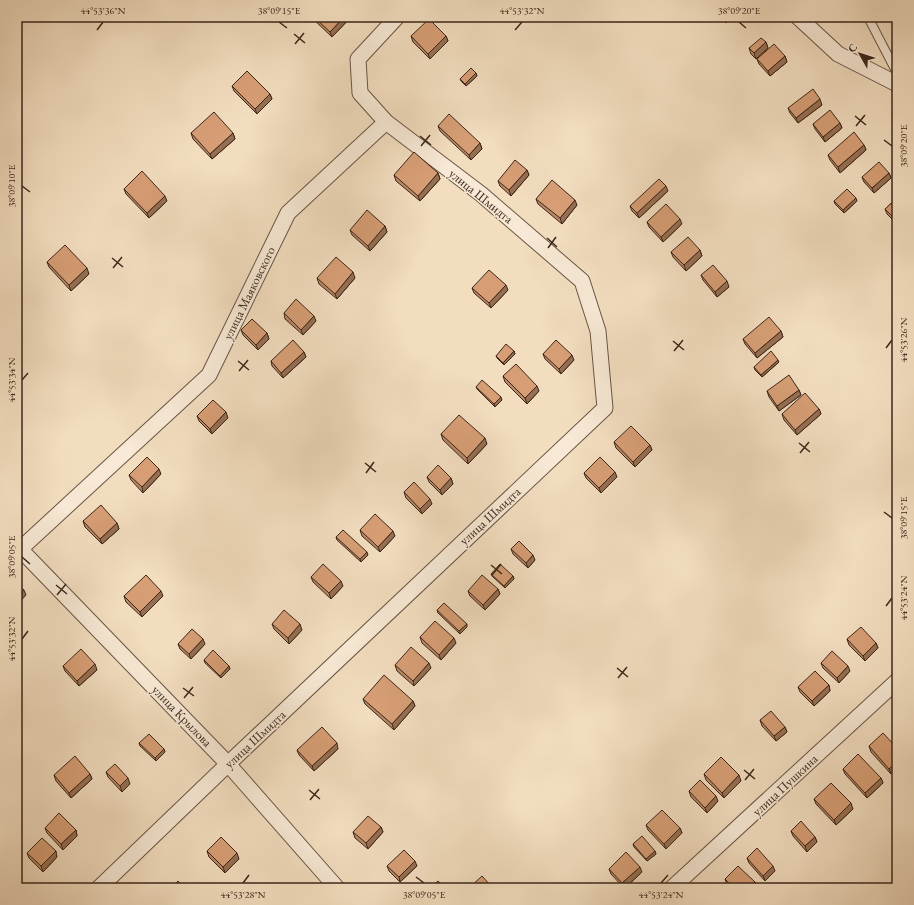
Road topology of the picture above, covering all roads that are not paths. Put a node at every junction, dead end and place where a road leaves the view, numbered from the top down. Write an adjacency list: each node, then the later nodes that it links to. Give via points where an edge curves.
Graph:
1 (397, 17): 6 (street, via 358,59 360,93)
2 (798, 17): 5 (street, via 838,54)
3 (869, 17): 4 (lane)
4 (897, 73)
5 (897, 84)
6 (386, 122): 7 (street, улица Маяковского, via 288,213 209,375); 9 (street, улица Шмидта, via 481,194 582,281 598,331 605,408)
7 (19, 551): 9 (street, улица Крылова)
8 (897, 681): 12 (street, улица Пушкина)
9 (228, 764): 10 (street, улица Шмидта); 11 (street, улица Крылова)
10 (99, 888)
11 (337, 888)
12 (672, 888)

